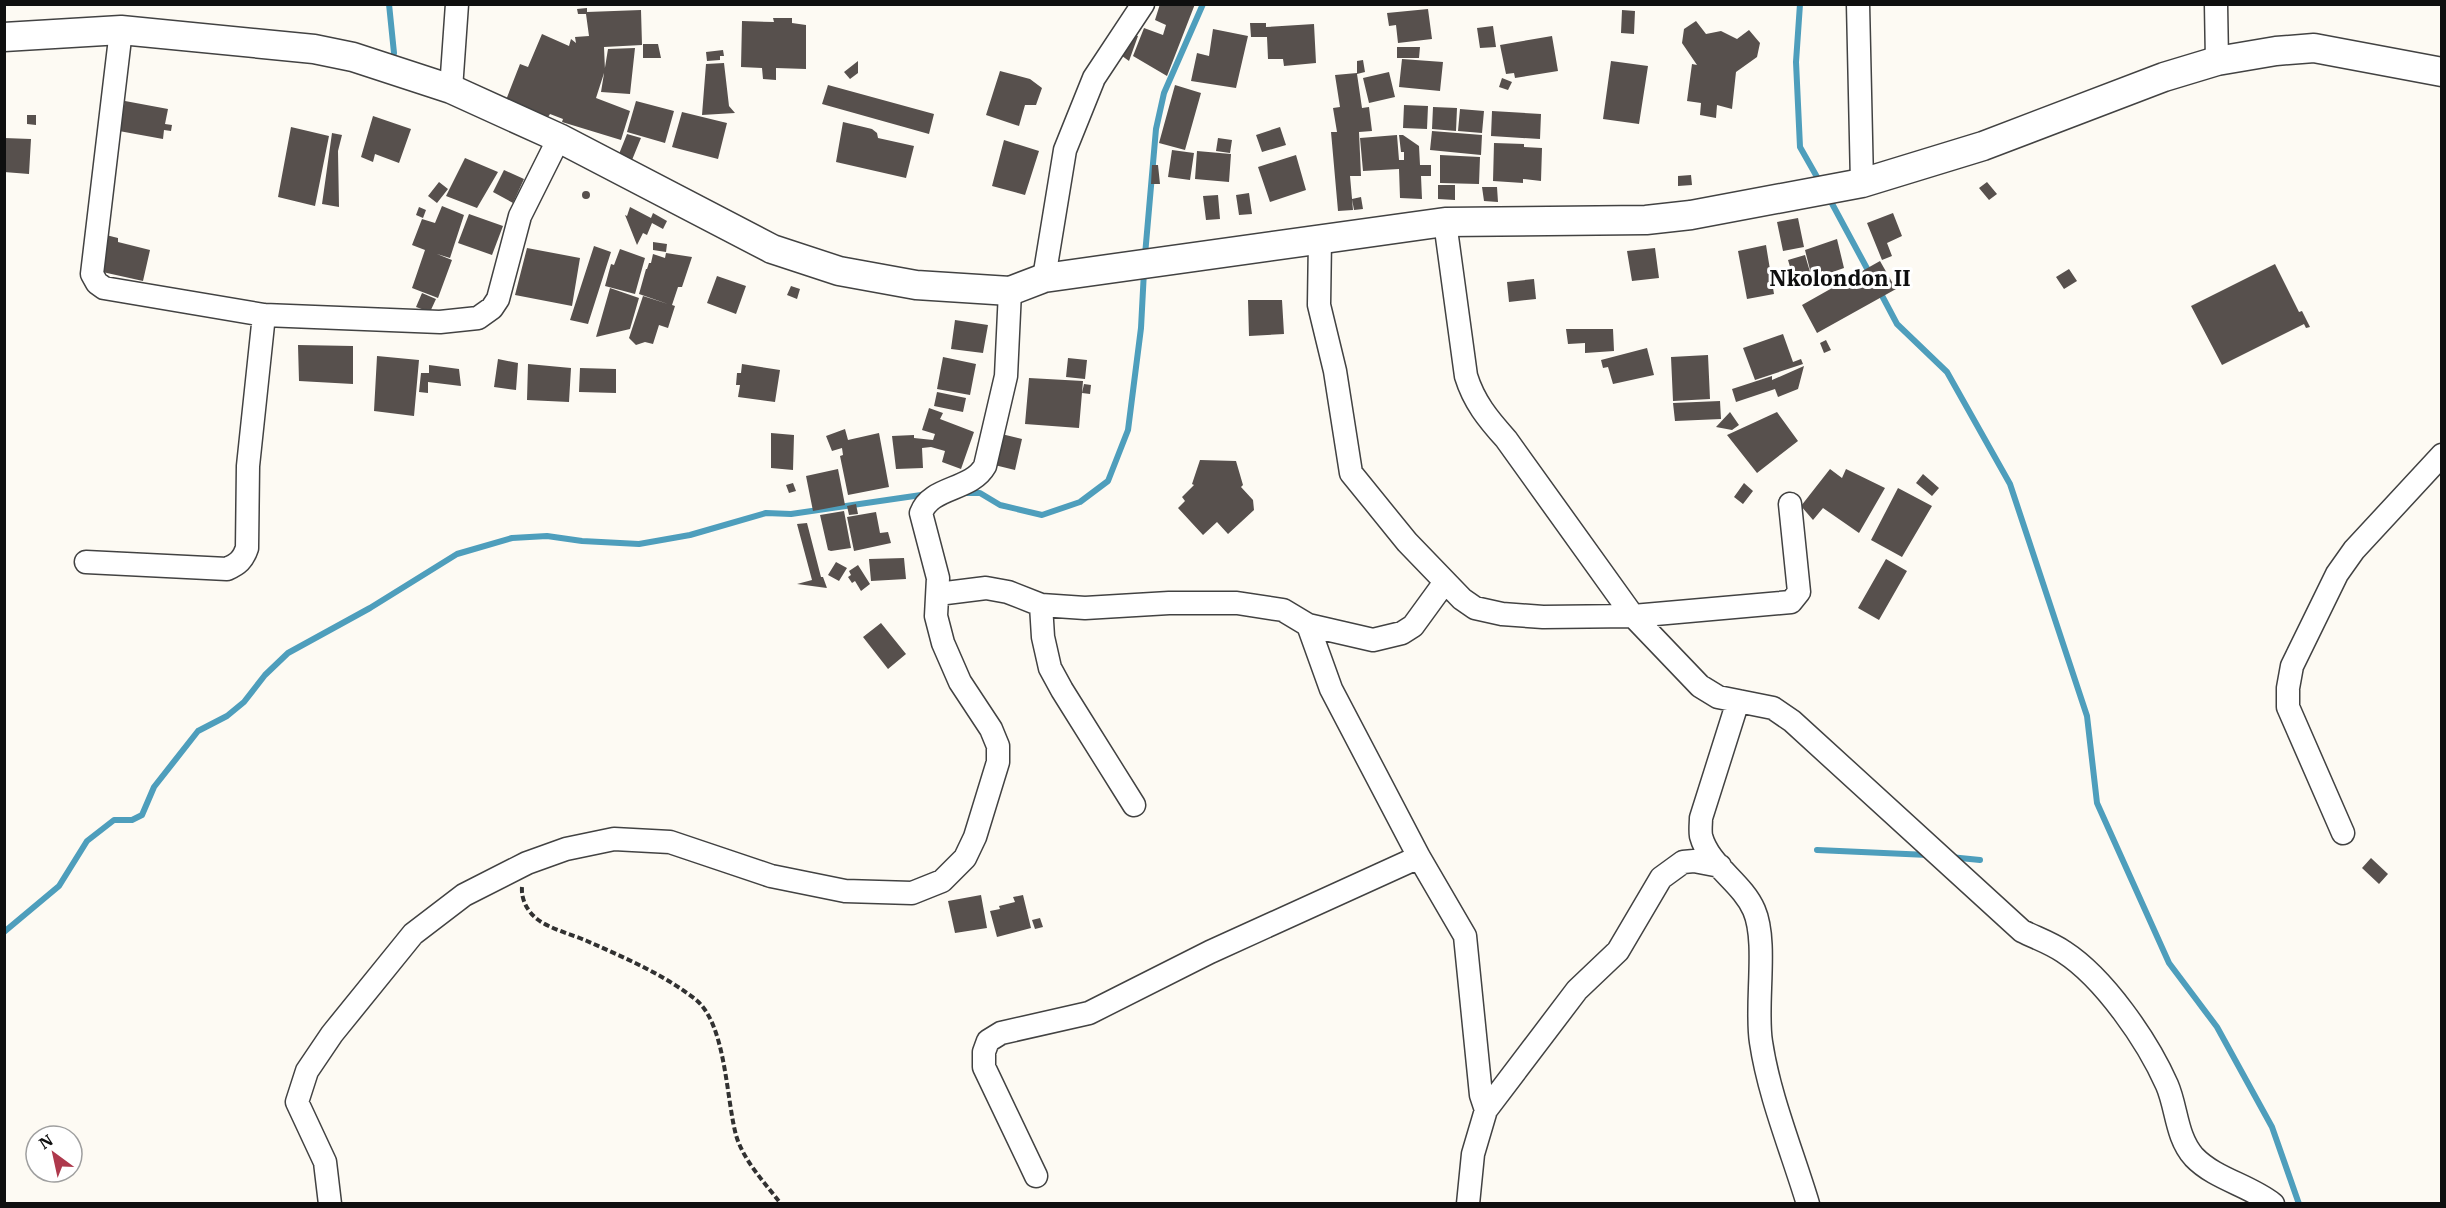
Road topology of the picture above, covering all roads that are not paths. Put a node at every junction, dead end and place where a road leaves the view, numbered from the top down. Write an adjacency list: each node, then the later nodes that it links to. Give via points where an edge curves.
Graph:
1 (457, 4): 9 (street)
2 (1143, 4): 14 (street, via 1094,78 1065,150)
3 (1858, 4): 11 (street)
4 (2216, 4): 7 (street)
5 (121, 30): 6 (street); 9 (street, via 314,49 353,57); 16 (street, via 93,266 97,283 104,288)
6 (4, 37)
7 (2217, 61): 8 (street, via 2314,48); 11 (street, via 2164,77 1983,147)
8 (2442, 72)
9 (451, 89): 10 (street)
10 (559, 138): 15 (street, via 772,249 839,271 916,285); 16 (street, via 520,216 498,299 485,314 440,322)
11 (1862, 183): 12 (street, via 1646,220)
12 (1445, 222): 13 (street); 23 (street, via 1466,376 1472,394)
13 (1320, 239): 14 (street); 20 (street, via 1319,304 1335,371 1351,473 1407,542)
14 (1044, 278): 15 (street)
15 (1010, 291): 21 (street, via 1006,376 985,466 972,481 933,497 921,513 938,578)
16 (264, 315): 19 (street, via 248,466 244,558 227,569)
17 (2442, 455): 27 (street, via 2354,550 2337,574 2292,666 2288,707)
18 (1790, 504): 23 (street, via 1799,592 1791,602)
19 (86, 562)
20 (1446, 582): 23 (street, via 1475,608 1502,614); 24 (street, via 1413,626 1388,638 1373,640)
21 (938, 594): 22 (street, via 986,588); 32 (street, via 936,616 943,643 960,682 998,746 998,762 965,858 942,881 912,892 845,891 771,876 670,842 614,839 566,849 527,863 464,895 413,934 307,1071 297,1102 325,1162)
22 (1041, 605): 24 (street, via 1085,608 1237,603 1283,610); 26 (street, via 1050,668)
23 (1633, 616): 25 (street, via 1700,687 1718,697)
24 (1308, 625): 28 (street, via 1331,689)
25 (1738, 701): 29 (street, via 1701,818 1701,835); 35 (street, via 1773,708 1792,721 2022,932 2063,951 2094,976 2134,1027 2167,1085 2182,1140 2194,1156)
26 (1134, 805)
27 (2343, 833)
28 (1419, 857): 30 (street, via 1465,936 1481,1095); 31 (street, via 1210,952 1089,1013 1001,1033 988,1041 984,1067)
29 (1720, 866): 30 (street, via 1683,862 1661,878 1618,951 1577,990); 34 (street, via 1755,910 1759,931 1760,1040)
30 (1486, 1110): 33 (street, via 1473,1154)
31 (1036, 1176)
32 (330, 1203)
33 (1468, 1203)
34 (1808, 1203)
35 (2273, 1203)

